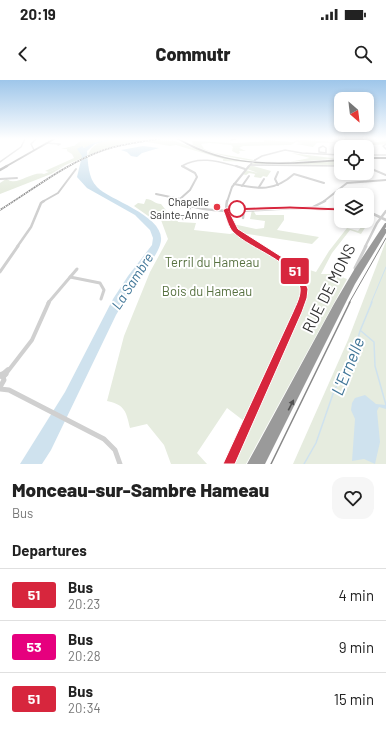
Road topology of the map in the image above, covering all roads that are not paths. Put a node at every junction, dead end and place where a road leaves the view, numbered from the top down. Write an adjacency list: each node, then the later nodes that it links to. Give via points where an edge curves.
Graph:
1 (22, 157): 10 (main road)
2 (226, 157): 7 (highway, via 257,163 296,164)
3 (260, 157): 8 (street, bridge)
4 (374, 157): 5 (highway)
5 (386, 157): 6 (highway)
6 (374, 158)
7 (334, 160)
8 (250, 164): 9 (street); 12 (street)
9 (334, 166)
10 (0, 169)
11 (76, 169): 44 (street, via 58,192 41,203 31,227)
12 (245, 169): 15 (street, via 223,162 199,160 187,162 182,166); 24 (street)
13 (196, 170): 15 (street)
14 (374, 170): 17 (street)
15 (191, 171): 29 (street, via 197,177 190,190)
16 (278, 172): 25 (street, via 274,179)
17 (386, 175)
18 (249, 176): 26 (street)
19 (17, 178): 20 (street)
20 (0, 179)
21 (264, 180): 27 (street)
22 (386, 180): 31 (street, via 346,183 333,196)
23 (324, 183): 25 (street, via 293,173 287,181)
24 (234, 184): 26 (street); 34 (street, via 226,199)
25 (278, 185): 27 (street)
26 (242, 186): 27 (street)
27 (259, 187)
28 (156, 194): 29 (street)
29 (180, 199): 30 (street, via 181,203)
30 (192, 206): 34 (street); 38 (street)
31 (311, 208): 32 (street); 33 (street)
32 (242, 209): 34 (street); 37 (street)
33 (334, 209)
34 (226, 210): 50 (street, via 235,230 287,263 296,272 304,289 301,302)
35 (386, 211): 39 (street, RUE DE MONS)
36 (374, 214): 39 (street)
37 (243, 216)
38 (183, 219)
39 (384, 219): 43 (street, RUE DE MONS, via 377,223 355,268)
40 (386, 224): 43 (highway)
41 (386, 230): 43 (highway)
42 (77, 269): 45 (street)
43 (358, 271): 51 (highway, RUE DE MONS, via 282,405); 52 (highway, RUE DE MONS, one-way to 43)
44 (0, 272)
45 (70, 277): 46 (street, via 100,283 104,290); 47 (street, via 50,300 32,340)
46 (101, 300)
47 (1, 376): 48 (street)
48 (1, 386): 49 (street, via 107,442 115,450)
49 (120, 464)
50 (230, 464)
51 (252, 464)
52 (260, 464)

